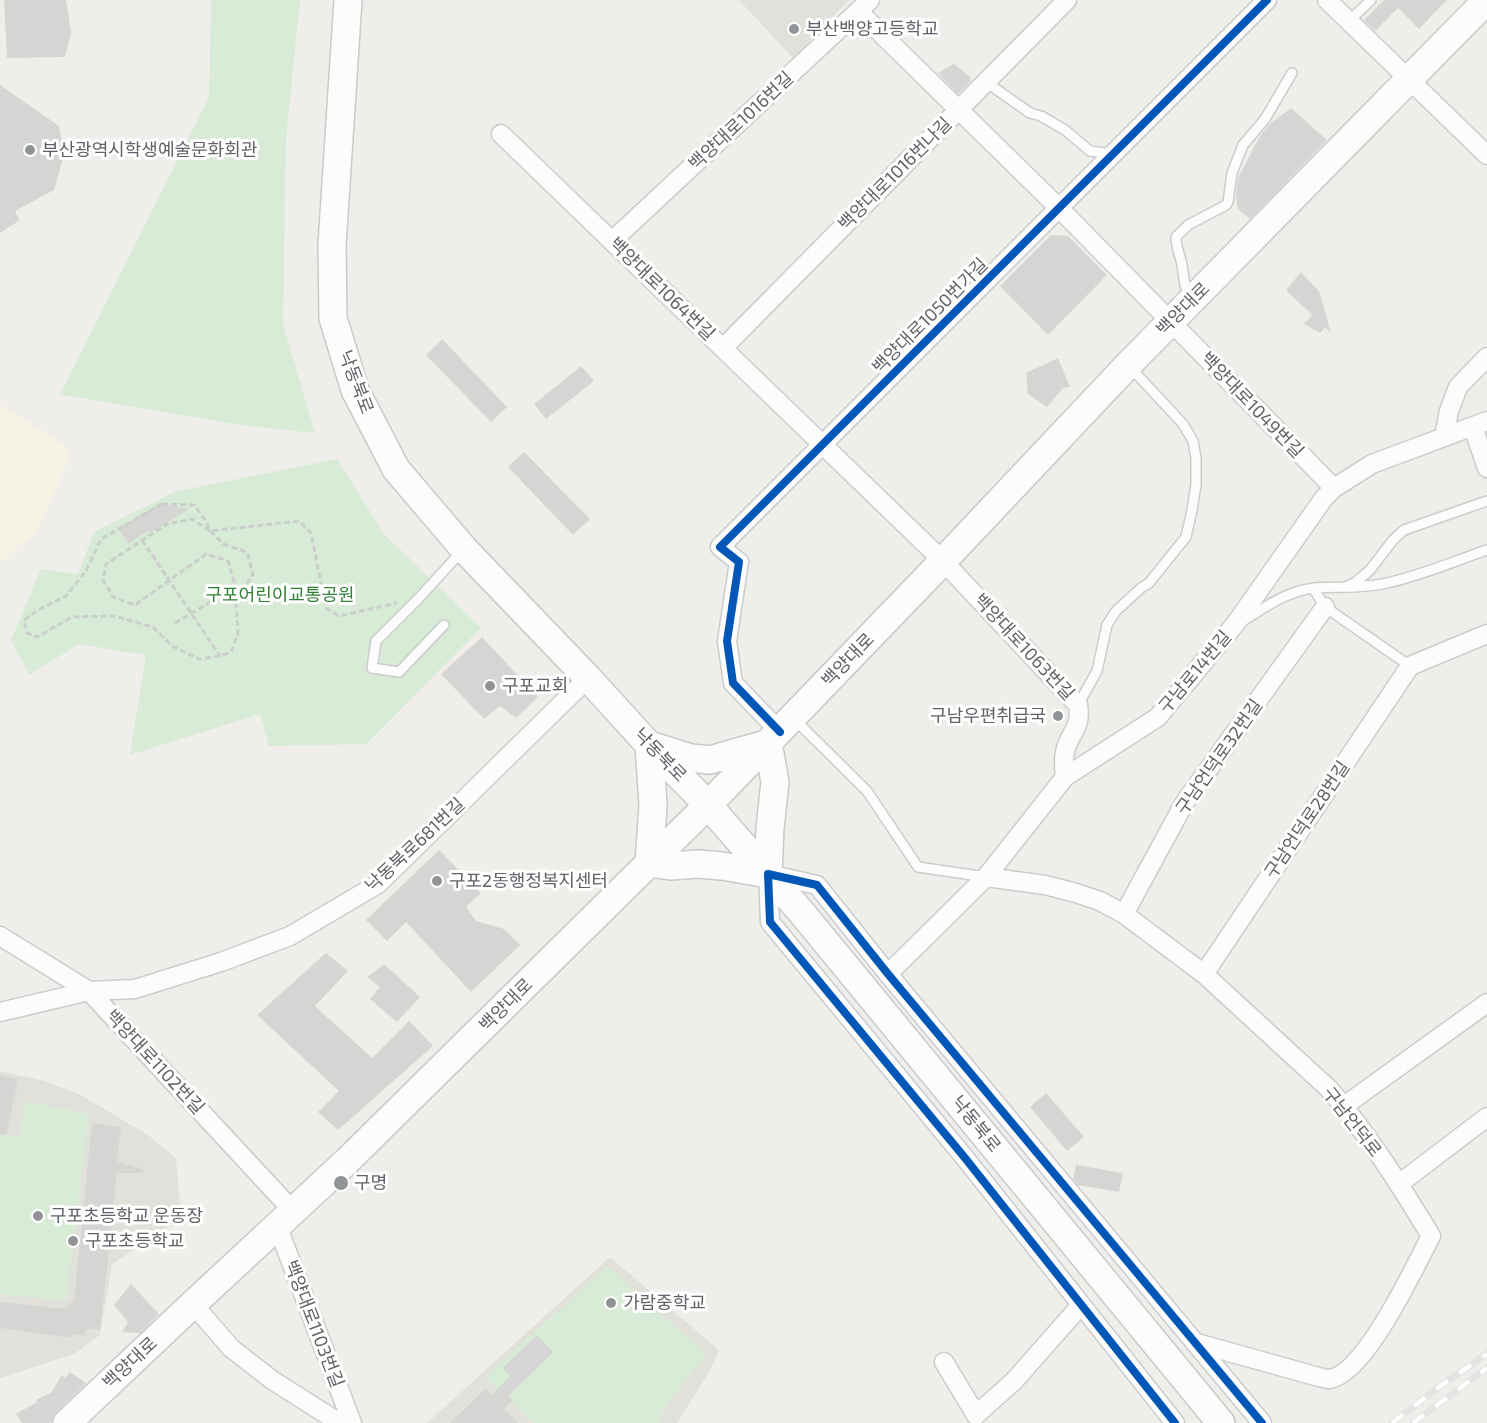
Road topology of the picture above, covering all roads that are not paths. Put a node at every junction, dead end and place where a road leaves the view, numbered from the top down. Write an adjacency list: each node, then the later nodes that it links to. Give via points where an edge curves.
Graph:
1 (348, 0): 29 (main road, 낙동북로, via 332,245 333,318 355,390 396,469)
2 (1067, 0): 10 (street, 백양대로1016번나길)
3 (1267, 0): 14 (street, 백양대로1050번가길)
4 (1327, 0): 8 (street)
5 (1371, 0): 8 (lane)
6 (1487, 0): 11 (main road, 백양대로)
7 (865, 6): 12 (street, 백양대로1049번길); 17 (street, 백양대로1016번길)
8 (1349, 21): 11 (street)
9 (1293, 73): 18 (lane, via 1265,119 1243,145 1226,205 1188,225 1176,237 1185,289)
10 (986, 82): 12 (street, 백양대로1016번나길); 14 (lane, via 1030,113 1065,130 1090,152)
11 (1416, 86): 15 (street); 18 (main road, 백양대로)
12 (959, 110): 16 (street, 백양대로1049번길); 20 (street, 백양대로1016번나길)
13 (501, 134): 17 (street, 백양대로1064번길)
14 (1113, 154): 16 (street, 백양대로1050번가길)
15 (1487, 155)
16 (1059, 208): 19 (street, 백양대로1049번길); 25 (street, 백양대로1050번가길)
17 (612, 241): 20 (street, 백양대로1064번길)
18 (1191, 301): 19 (main road, 백양대로)
19 (1171, 321): 22 (main road, 백양대로); 27 (street, 백양대로1049번길)
20 (723, 348): 25 (street, 백양대로1064번길)
21 (1487, 357): 24 (street, via 1458,387)
22 (1128, 365): 31 (main road, 백양대로); 40 (lane, via 1194,441 1196,485 1186,537 1149,583 1111,618 1097,671)
23 (1480, 424): 24 (street, 구남로14번길); 26 (street)
24 (1444, 437): 27 (street, 구남로14번길, via 1371,464)
25 (822, 444): 31 (street, 백양대로1064번길); 41 (street, via 720,547 739,562 727,641 733,683)
26 (1487, 468)
27 (1334, 488): 36 (street, 구남로14번길)
28 (1487, 501): 33 (lane, via 1404,530 1370,570)
29 (464, 549): 35 (lane, via 376,641 372,668 399,672); 39 (main road, 낙동북로)
30 (1487, 550): 33 (lane, via 1387,583)
31 (943, 561): 40 (street, 백양대로1063번길); 41 (main road, 백양대로)
32 (1313, 588): 33 (lane); 34 (lane); 36 (lane, via 1293,592)
33 (1343, 588)
34 (1325, 607): 38 (lane); 48 (street, 구남언덕로32번길, via 1185,802)
35 (444, 625)
36 (1231, 628): 43 (street, 구남로14번길, via 1158,717)
37 (1487, 634): 38 (street)
38 (1410, 666): 51 (street, 구남언덕로28번길)
39 (588, 678): 42 (main road, 낙동북로); 52 (street, 낙동북로681번길, via 378,884 290,936 221,962 135,989)
40 (1078, 705): 43 (street, 백양대로1063번길, via 1078,724 1065,749)
41 (780, 731): 42 (main road, via 710,760); 44 (main road, 백양대로); 46 (main road); 47 (lane, via 867,791 918,867)
42 (649, 745): 44 (main road, 낙동북로); 45 (main road, via 654,805)
43 (1065, 777): 47 (street, 구남로14번길)
44 (708, 805): 45 (main road, 백양대로); 46 (main road, 낙동북로)
45 (649, 863): 46 (main road, via 722,866); 58 (main road, 백양대로)
46 (768, 874): 50 (street, via 817,885); 60 (street, via 770,922); 68 (main road, 낙동북로)
47 (986, 877): 48 (street, 구남언덕로, via 1076,893); 50 (street, 구남로14번길)
48 (1124, 914): 51 (street, 구남언덕로)
49 (0, 936): 52 (street, 백양대로1102번길)
50 (888, 974): 61 (street)
51 (1204, 974): 55 (street, 구남언덕로)
52 (89, 991): 54 (street, 낙동북로681번길); 58 (street, 백양대로1102번길)
53 (1487, 1003): 55 (street)
54 (0, 1012)
55 (1344, 1106): 57 (street, 구남언덕로)
56 (1487, 1117): 57 (street)
57 (1399, 1184): 61 (street, 구남언덕로, via 1431,1236 1368,1347 1340,1375 1329,1379 1315,1376)
58 (285, 1218): 59 (main road, 백양대로); 66 (street, 백양대로1103번길)
59 (193, 1304): 64 (main road, 백양대로); 65 (street, via 231,1348 272,1380)
60 (1081, 1305): 63 (street); 67 (street)
61 (1197, 1343): 69 (street)
62 (944, 1362): 63 (street)
63 (980, 1419)
64 (67, 1423)
65 (340, 1423)
66 (352, 1423)
67 (1176, 1423)
68 (1221, 1423)
69 (1262, 1423)

